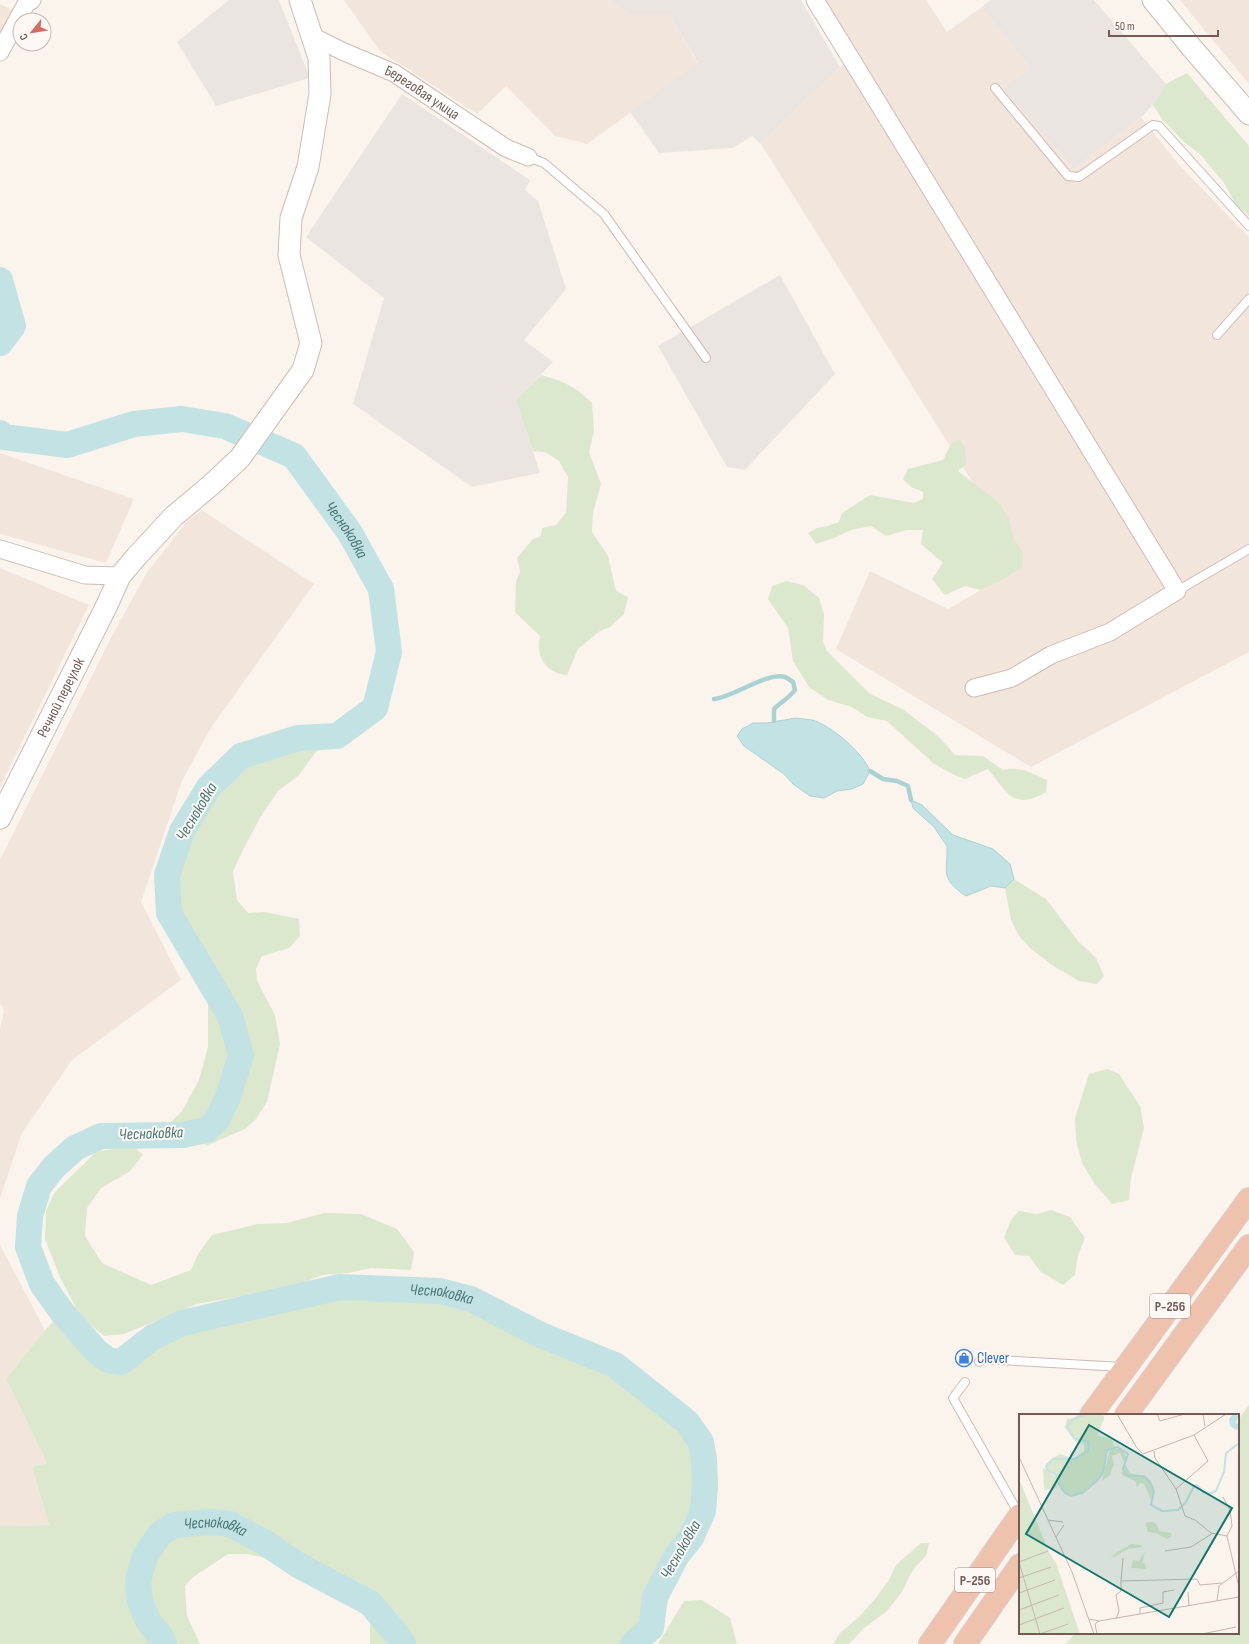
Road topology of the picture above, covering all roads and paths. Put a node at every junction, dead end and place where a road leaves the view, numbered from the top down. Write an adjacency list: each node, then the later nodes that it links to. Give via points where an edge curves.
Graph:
1 (300, 0): 5 (street, Речной переулок)
2 (815, 0): 17 (street)
3 (1153, 0): 8 (street)
4 (25, 1): 6 (street)
5 (312, 36): 9 (street, Береговая улица, via 394,73 506,148); 16 (street, Речной переулок, via 320,58 320,94 308,167 291,218 289,256 312,343 303,370 240,458 174,516)
6 (0, 52)
7 (995, 88): 10 (lane, via 1068,176 1079,177 1153,125 1159,126)
8 (1249, 114)
9 (528, 157): 13 (lane, via 544,162 604,214)
10 (1249, 226)
11 (1249, 299): 12 (lane)
12 (1217, 335)
13 (706, 358)
14 (0, 549): 16 (street, via 85,575)
15 (1249, 549): 17 (lane)
16 (120, 576): 19 (street, Речной переулок)
17 (1177, 591): 18 (street, via 1110,632 1051,655 1012,678)
18 (974, 688)
19 (0, 818)
20 (1249, 1198): 23 (highway, Р-256)
21 (1249, 1246): 26 (highway, Р-256)
22 (979, 1362): 23 (lane, via 982,1359)
23 (1125, 1367): 25 (highway, Р-256)
24 (965, 1382): 27 (lane, via 953,1398)
25 (1092, 1414)
26 (1127, 1414)
27 (1019, 1513)
28 (1019, 1516): 30 (highway, Р-256)
29 (1019, 1566): 31 (highway, Р-256)
30 (930, 1644)
31 (965, 1644)

